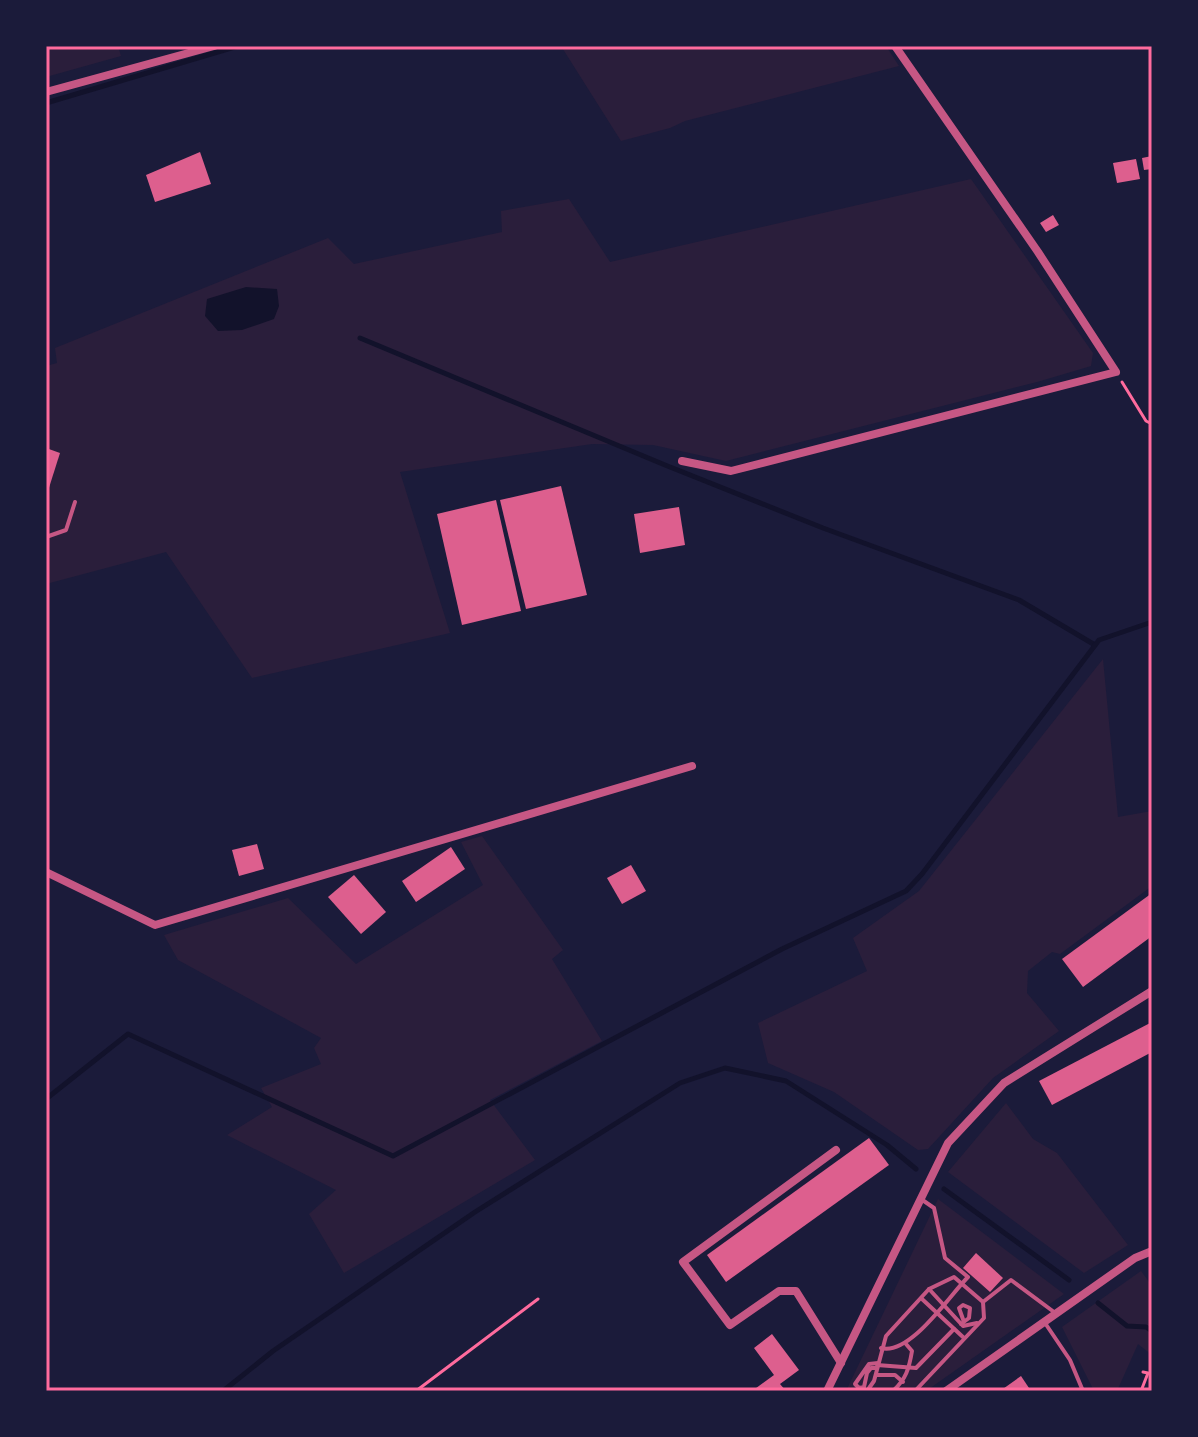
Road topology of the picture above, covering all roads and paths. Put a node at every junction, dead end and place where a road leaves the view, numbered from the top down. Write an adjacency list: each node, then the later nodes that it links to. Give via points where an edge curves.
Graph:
1 (214, 46): 3 (street)
2 (895, 46): 4 (street)
3 (46, 92)
4 (1116, 372): 5 (path); 6 (street, via 731,471)
5 (1152, 424)
6 (682, 461)
7 (75, 502): 8 (lane, via 66,530)
8 (46, 537)
9 (692, 766): 10 (street, via 155,925)
10 (46, 872)
11 (1152, 991): 13 (street, via 1004,1083 948,1143)
12 (836, 1150): 29 (street, via 683,1262 730,1325 779,1291 796,1291)
13 (921, 1199): 15 (lane, via 934,1208 945,1258 968,1277); 29 (street)
14 (1152, 1251): 22 (street)
15 (962, 1283): 16 (lane, via 954,1277); 19 (lane); 20 (lane)
16 (929, 1289): 17 (lane); 20 (lane)
17 (922, 1298): 21 (lane); 28 (lane)
18 (538, 1299): 37 (path)
19 (983, 1302): 22 (lane, via 1011,1280); 24 (lane)
20 (943, 1307): 21 (lane); 24 (lane, via 963,1323)
21 (936, 1313): 25 (lane); 27 (lane)
22 (1056, 1314): 23 (street)
23 (1044, 1321): 42 (street); 43 (lane)
24 (980, 1322): 26 (lane)
25 (954, 1329): 26 (lane); 31 (lane, via 916,1368)
26 (964, 1338): 41 (lane)
27 (906, 1344): 28 (lane); 31 (lane, via 912,1351)
28 (881, 1347): 30 (lane)
29 (841, 1363): 38 (street)
30 (877, 1365): 30 (lane, via 869,1364 859,1376 859,1388); 31 (lane); 33 (lane)
31 (909, 1368): 35 (lane)
32 (1143, 1372): 34 (path, via 1148,1373)
33 (874, 1378): 35 (lane, via 895,1375); 39 (lane)
34 (1146, 1378): 36 (path); 44 (path)
35 (903, 1382): 40 (lane)
36 (1152, 1383)
37 (416, 1391)
38 (827, 1391)
39 (870, 1391)
40 (893, 1391)
41 (915, 1391)
42 (946, 1391)
43 (1083, 1391)
44 (1141, 1391)

